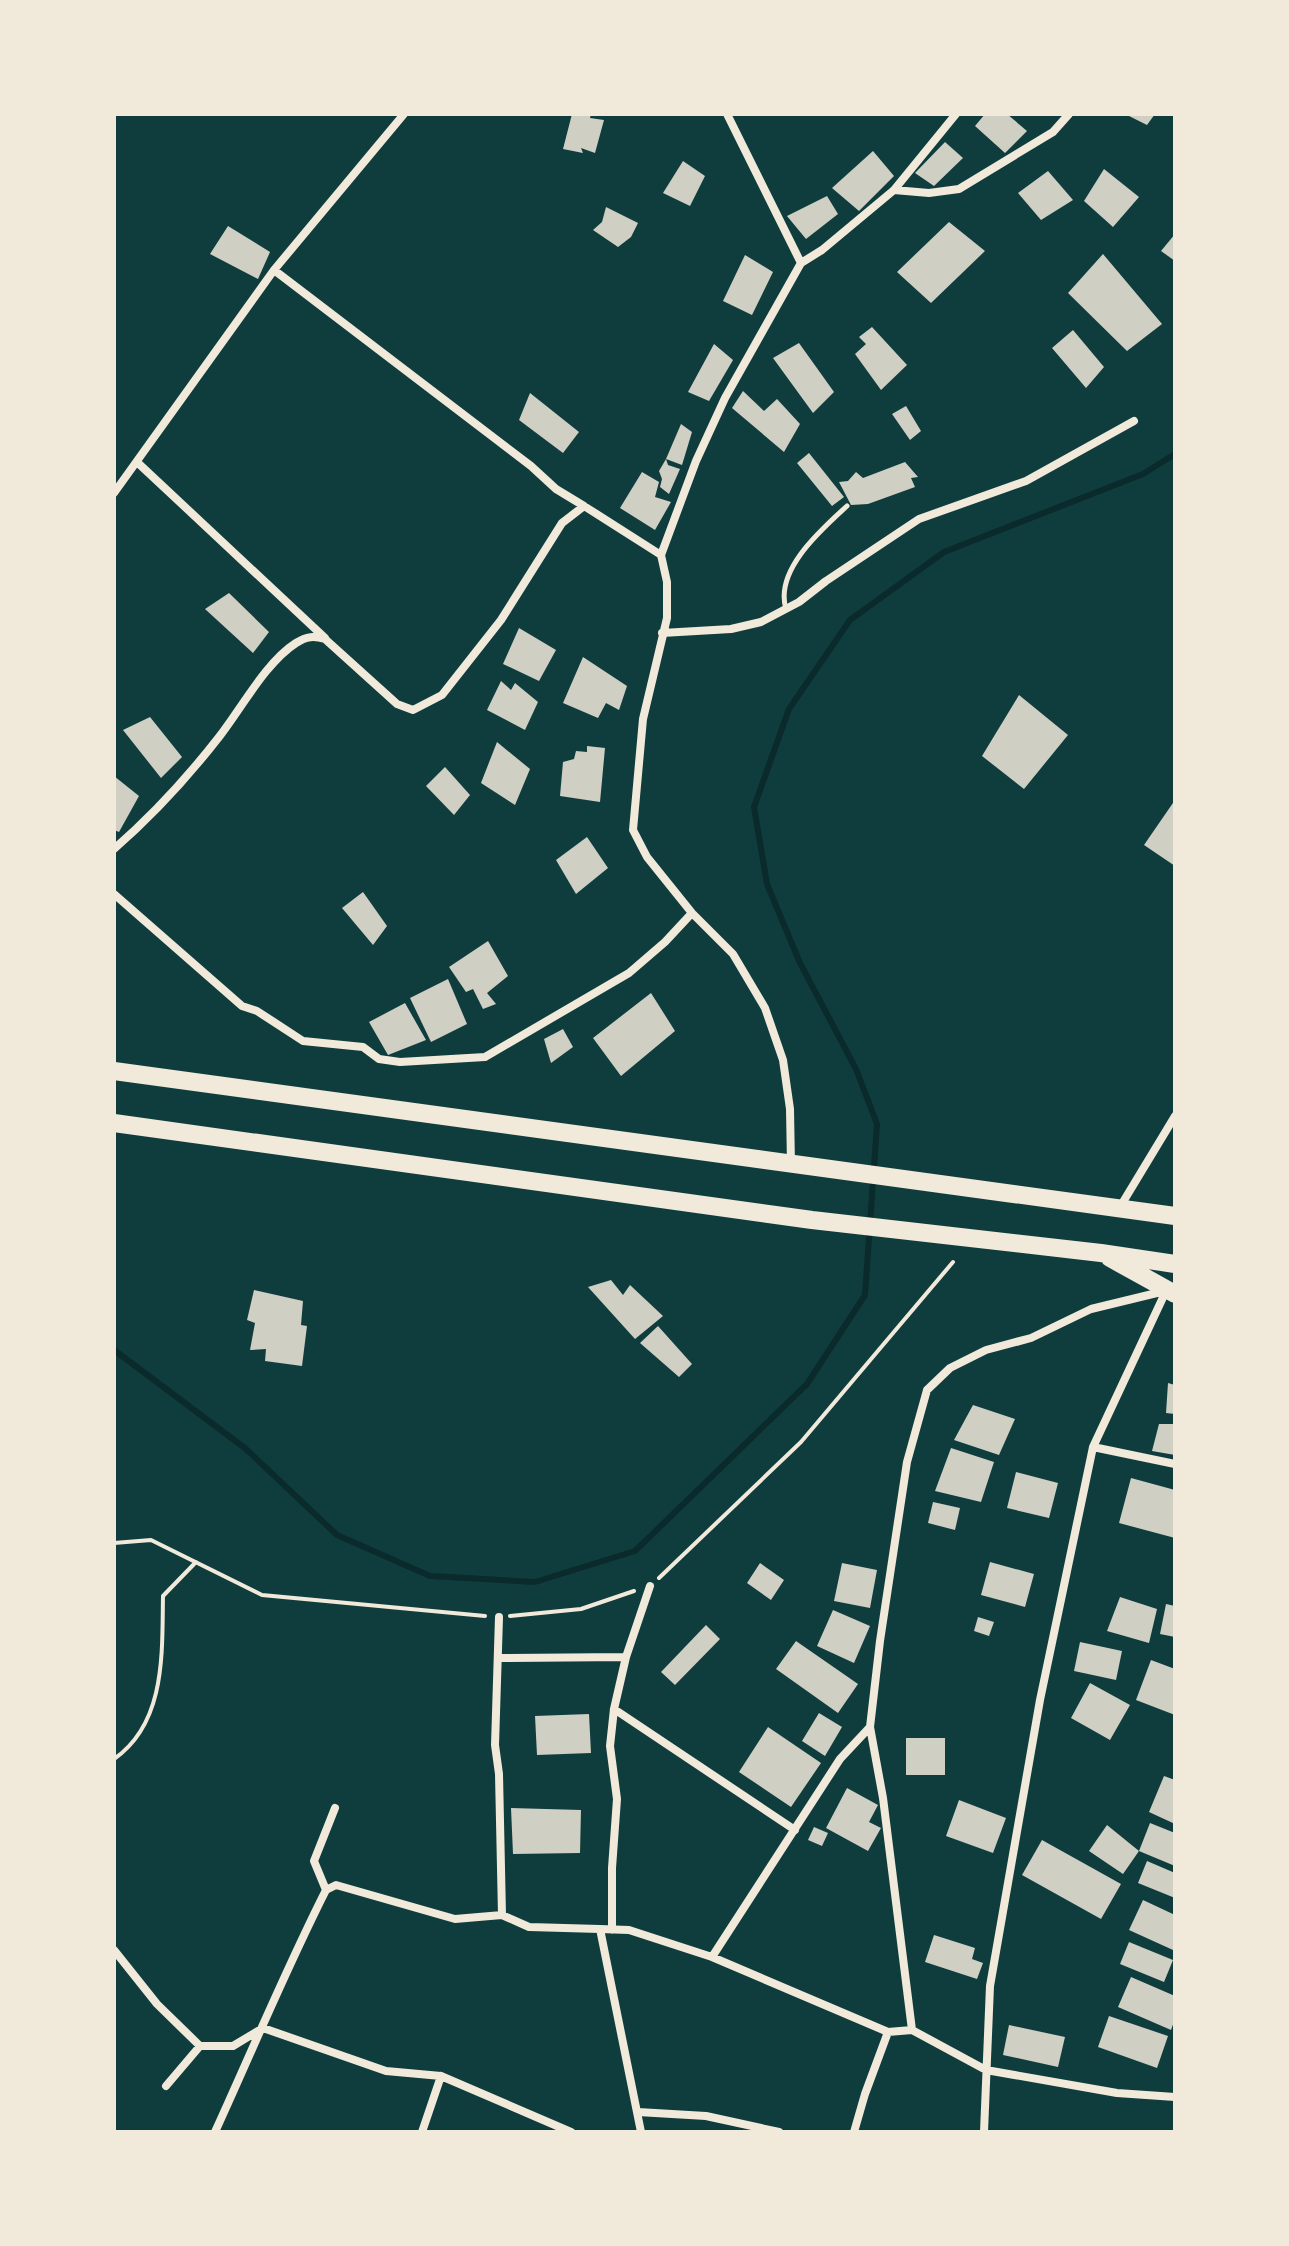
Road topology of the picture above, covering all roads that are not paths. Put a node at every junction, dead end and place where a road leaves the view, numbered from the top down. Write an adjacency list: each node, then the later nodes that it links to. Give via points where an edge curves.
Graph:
1 (404, 114): 7 (street)
2 (727, 114): 6 (street)
3 (956, 114): 5 (street)
4 (1069, 114): 5 (street, via 1053,132 959,189)
5 (894, 190): 6 (street)
6 (801, 263): 13 (street, via 725,398)
7 (274, 270): 9 (street); 11 (street)
8 (1134, 421): 14 (street, via 1026,481 919,519)
9 (138, 463): 10 (street); 16 (street)
10 (114, 493)
11 (584, 506): 13 (street); 16 (street, via 562,523 501,620 442,695 413,710 397,704)
12 (847, 506): 14 (lane, via 802,553 784,586)
13 (661, 555): 15 (street, via 667,594)
14 (786, 609): 15 (street, via 731,629)
15 (662, 633): 19 (street, via 643,719 633,830 647,857)
16 (325, 639): 17 (street, via 312,636 296,643 275,662 152,816)
17 (114, 849)
18 (114, 894): 19 (street, via 242,1006 303,1041 363,1047 379,1059 400,1062 485,1057 517,1041 629,973)
19 (692, 913): 23 (street, via 733,954 765,1008 783,1060)
20 (114, 1071): 23 (highway)
21 (1175, 1116): 25 (street)
22 (114, 1123): 27 (highway, via 812,1220)
23 (791, 1165): 25 (highway)
24 (1175, 1204): 25 (highway)
25 (1110, 1207): 26 (highway)
26 (1175, 1216)
27 (1101, 1253): 28 (highway); 29 (highway)
28 (1175, 1264)
29 (1171, 1293): 30 (street); 37 (street, via 1091,1309 1031,1338 986,1350 950,1368 927,1390 907,1462)
30 (1093, 1447): 31 (street); 50 (street, via 1005,1892 990,1986)
31 (1175, 1464)
32 (650, 1586): 34 (street)
33 (499, 1617): 35 (street)
34 (626, 1657): 35 (street); 36 (street)
35 (498, 1658): 41 (street, via 495,1745)
36 (614, 1709): 39 (street); 43 (street)
37 (870, 1727): 39 (street, via 840,1759); 47 (street)
38 (335, 1808): 40 (street, via 314,1861)
39 (795, 1830): 45 (street)
40 (326, 1890): 41 (street, via 336,1885 455,1919); 46 (street)
41 (502, 1915): 42 (street, via 529,1927)
42 (600, 1929): 43 (street); 54 (street)
43 (612, 1930): 45 (street, via 629,1930)
44 (114, 1950): 49 (street, via 157,2004)
45 (712, 1957): 48 (street)
46 (263, 2028): 49 (street, via 233,2046); 51 (street, via 386,2071); 55 (street)
47 (912, 2030): 48 (street); 50 (street)
48 (888, 2032): 60 (street)
49 (200, 2046): 52 (street)
50 (986, 2070): 53 (street, via 1117,2093); 61 (street)
51 (441, 2076): 56 (street); 57 (street)
52 (166, 2086)
53 (1175, 2097)
54 (638, 2112): 58 (street); 59 (street, via 706,2116)
55 (215, 2132)
56 (422, 2132)
57 (571, 2132)
58 (641, 2132)
59 (779, 2132)
60 (854, 2132)
61 (984, 2132)

